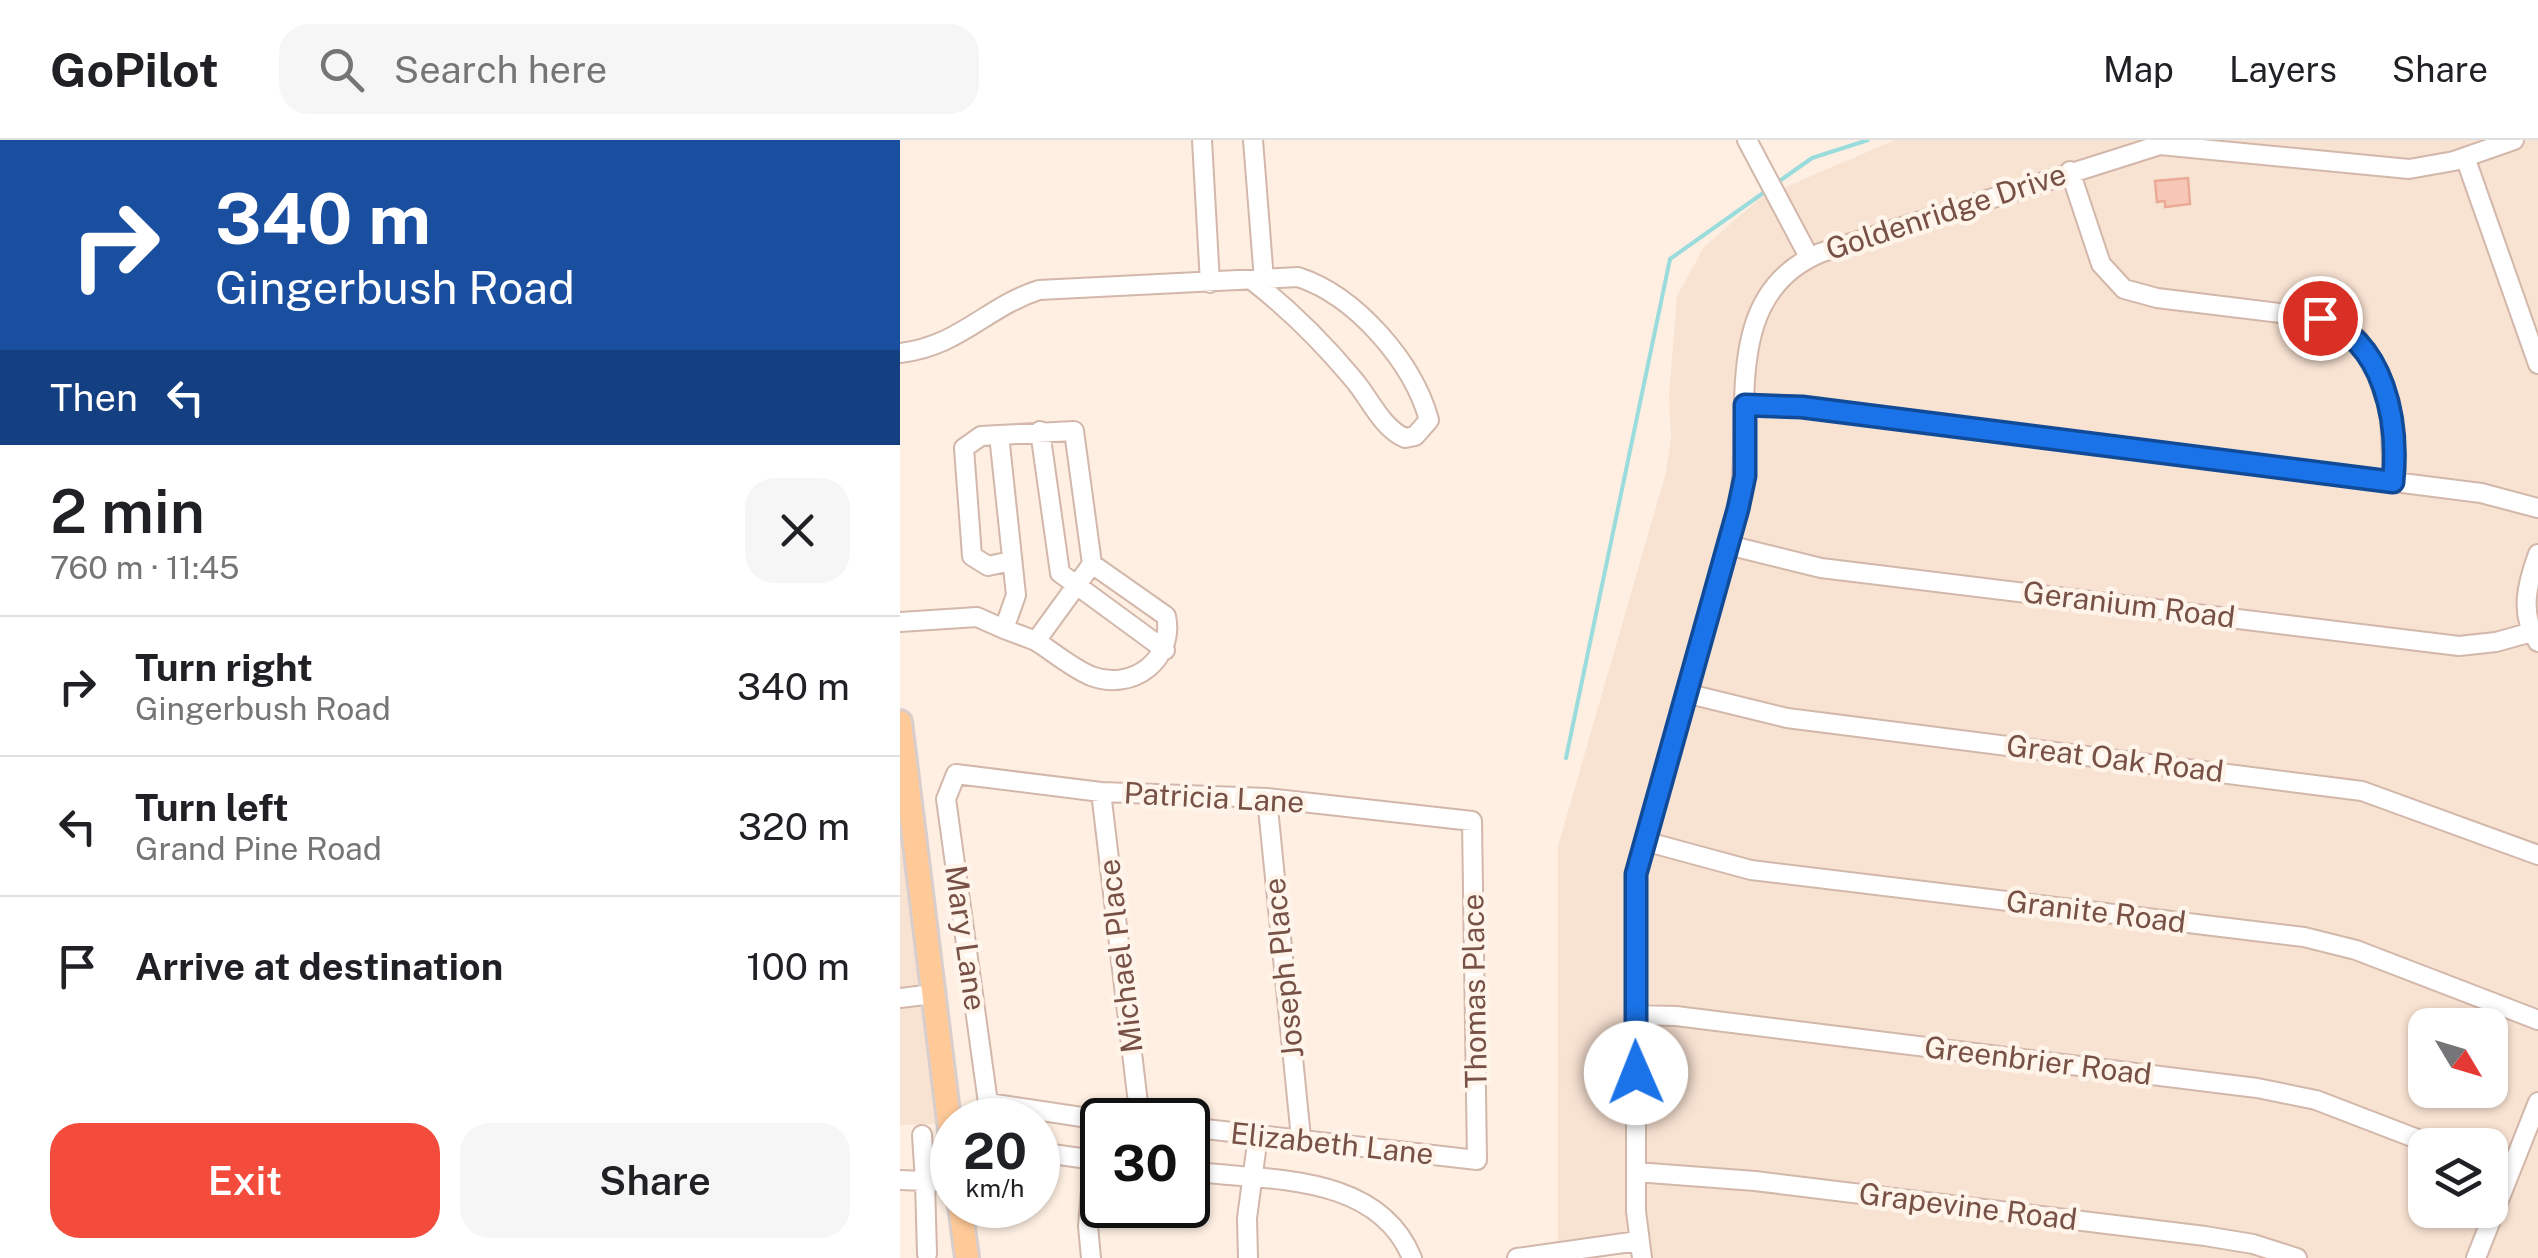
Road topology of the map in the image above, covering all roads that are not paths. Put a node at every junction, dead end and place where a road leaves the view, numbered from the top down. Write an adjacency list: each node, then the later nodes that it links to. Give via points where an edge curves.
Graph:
1 (1202, 140): 9 (street)
2 (1252, 140): 8 (street)
3 (1747, 140): 7 (street)
4 (2514, 140): 5 (street, Goldenridge Drive)
5 (2464, 157): 6 (street, Goldenridge Drive, via 2383,168 2160,145); 11 (street)
6 (2070, 171): 7 (street, Goldenridge Drive); 15 (street, via 2101,264 2124,289 2320,318 2357,338 2390,413)
7 (1809, 257): 12 (street, Goldenridge Drive, via 1783,278 1755,318)
8 (1259, 280): 8 (street, via 1354,379 1393,432 1405,438 1424,429 1430,420 1424,400 1390,348 1353,310 1298,277); 9 (street)
9 (1210, 282): 10 (street, via 1039,290 951,341)
10 (900, 353)
11 (2538, 364)
12 (1745, 405): 15 (street); 17 (street, Goldenridge Drive, via 1745,476)
13 (1040, 431): 14 (street); 20 (street, via 1074,432); 21 (street, via 1060,573)
14 (999, 435): 19 (street); 19 (street, via 981,436 964,448 972,556 988,566)
15 (2393, 482): 16 (street)
16 (2538, 508)
17 (1728, 545): 24 (street, Geranium Road, via 1820,568 2459,646); 27 (street, Goldenridge Drive)
18 (2538, 554): 24 (street, via 2527,589)
19 (1011, 561): 23 (street, via 1016,595)
20 (1092, 564): 21 (street); 26 (street, via 1166,616 1170,636)
21 (1074, 588): 25 (street); 26 (street)
22 (900, 622): 23 (street, via 977,617)
23 (1004, 628): 25 (street)
24 (2535, 637)
25 (1036, 642): 26 (street, via 1092,676 1118,680 1145,673)
26 (1164, 650)
27 (1685, 693): 33 (street, Goldenridge Drive); 34 (street, Great Oak Road, via 1788,718 2362,791)
28 (900, 722): 35 (main road)
29 (956, 774): 30 (street, Patricia Lane); 42 (street, Mary Lane, via 946,798 988,1103)
30 (1101, 792): 31 (street, Patricia Lane); 40 (street, Michael Place)
31 (1267, 798): 32 (street, Patricia Lane); 47 (street, Joseph Place)
32 (1472, 822): 48 (street, Thomas Place)
33 (1644, 841): 37 (street, Goldenridge Drive, via 1634,889); 38 (street, Granite Road, via 1751,870 2304,937 2356,950)
34 (2538, 855)
35 (934, 994): 36 (street); 39 (main road)
36 (900, 998)
37 (1635, 1016): 46 (street, Greenbrier Road, via 2257,1088 2316,1100); 49 (street, Goldenridge Drive)
38 (2538, 1020)
39 (947, 1098)
40 (1137, 1098)
41 (2538, 1102): 51 (street)
42 (1080, 1117)
43 (1210, 1130): 45 (street, Elizabeth Lane)
44 (922, 1135): 54 (street)
45 (1258, 1136): 47 (street, Elizabeth Lane); 52 (street)
46 (2408, 1136)
47 (1301, 1138): 48 (street, Elizabeth Lane)
48 (1477, 1160)
49 (1636, 1172): 58 (street, Goldenridge Drive); 65 (street, Grapevine Road, via 2206,1236)
50 (1210, 1174): 52 (street)
51 (2510, 1175): 66 (street)
52 (1252, 1179): 62 (street); 63 (street, via 1340,1192 1380,1215)
53 (900, 1180): 54 (street)
54 (925, 1181): 55 (street); 59 (street)
55 (930, 1181)
56 (963, 1228): 60 (main road)
57 (1088, 1228): 61 (street)
58 (1640, 1250): 64 (street)
59 (927, 1254)
60 (967, 1258)
61 (1091, 1258)
62 (1248, 1258)
63 (1412, 1258)
64 (1517, 1258)
65 (2297, 1258)
66 (2476, 1258)

